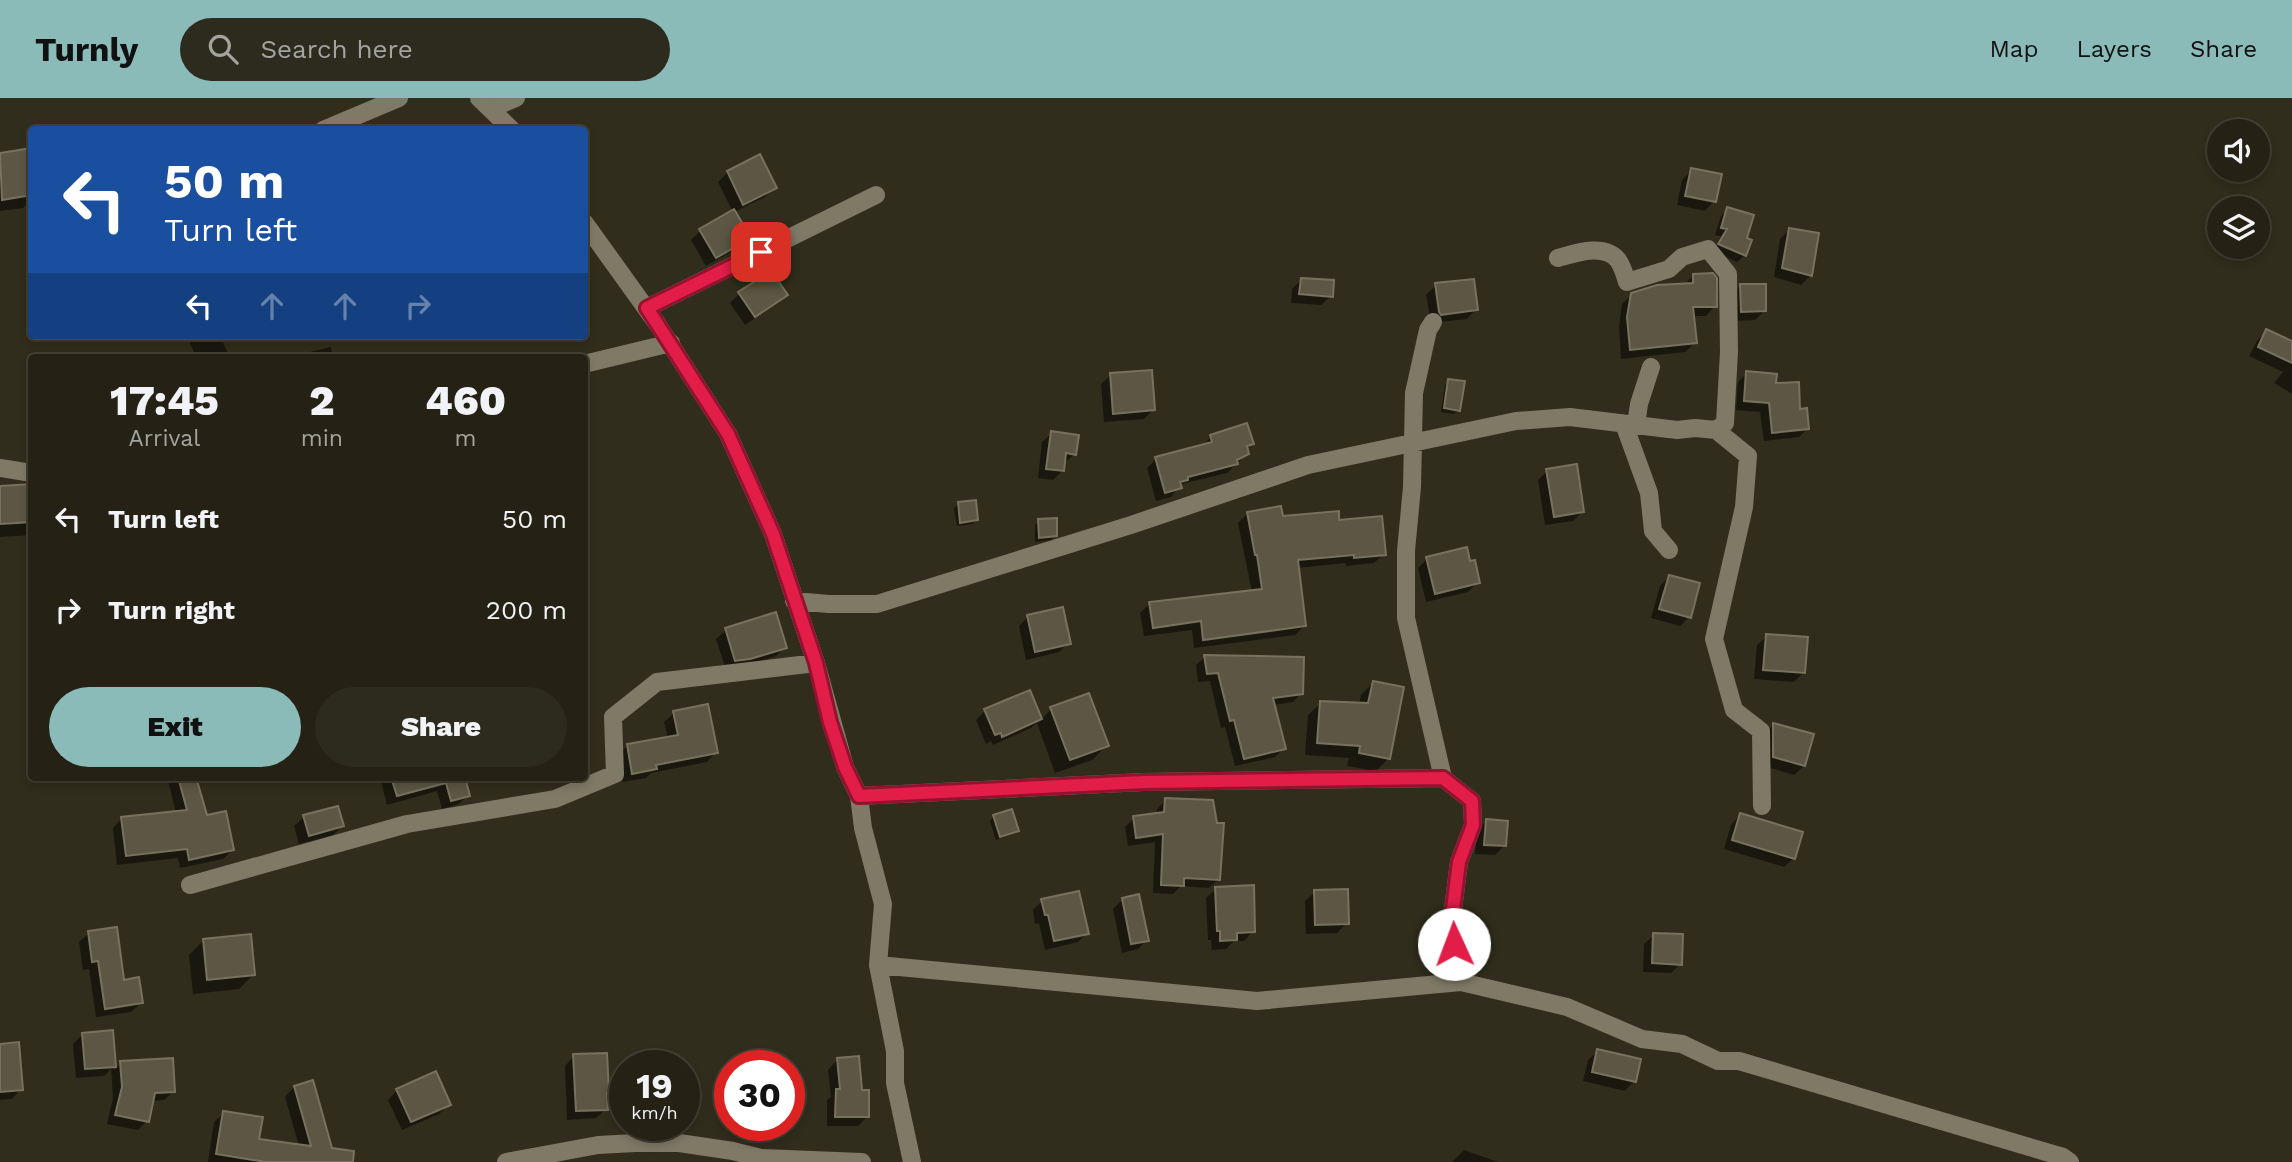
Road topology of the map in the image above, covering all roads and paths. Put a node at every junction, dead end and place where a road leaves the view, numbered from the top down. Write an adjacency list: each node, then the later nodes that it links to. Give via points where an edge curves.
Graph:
1 (399, 98): 4 (street)
2 (516, 98): 3 (street)
3 (486, 103): 5 (street)
4 (333, 126)
5 (508, 126)
6 (876, 195): 9 (street)
7 (588, 227): 9 (street)
8 (1558, 258): 15 (street, via 1581,251 1609,253 1619,261 1627,282 1669,269 1682,257 1708,248 1728,274 1727,408 1725,423)
9 (647, 308): 11 (street)
10 (1433, 322): 16 (street, via 1415,393)
11 (671, 344): 12 (street); 20 (street, via 728,434 773,534)
12 (588, 363)
13 (1651, 367): 14 (street)
14 (1630, 424): 15 (street); 16 (street, via 1570,417 1516,421); 19 (street, via 1653,531)
15 (1716, 430): 24 (street, via 1748,456 1744,506 1714,639 1734,710 1761,731)
16 (1414, 443): 20 (street, via 1308,466 877,604); 22 (street, via 1406,618)
17 (0, 468): 18 (street)
18 (28, 473)
19 (1669, 550)
20 (794, 601): 21 (street)
21 (816, 663): 23 (street, via 830,722); 25 (street, via 657,682 613,717 615,774 555,799 407,824)
22 (1443, 778): 23 (street, via 1144,782); 27 (street, via 1472,801 1473,825 1459,862 1451,925)
23 (859, 796): 26 (street, via 883,904)
24 (1762, 806)
25 (190, 885)
26 (878, 965): 27 (street, via 1257,1001); 30 (street)
27 (1461, 982): 31 (street, via 1567,1007 1642,1039 1682,1044 1718,1062 1739,1061)
28 (506, 1162): 29 (street, via 598,1145 679,1143 773,1159)
29 (862, 1162)
30 (912, 1162)
31 (2070, 1162)

